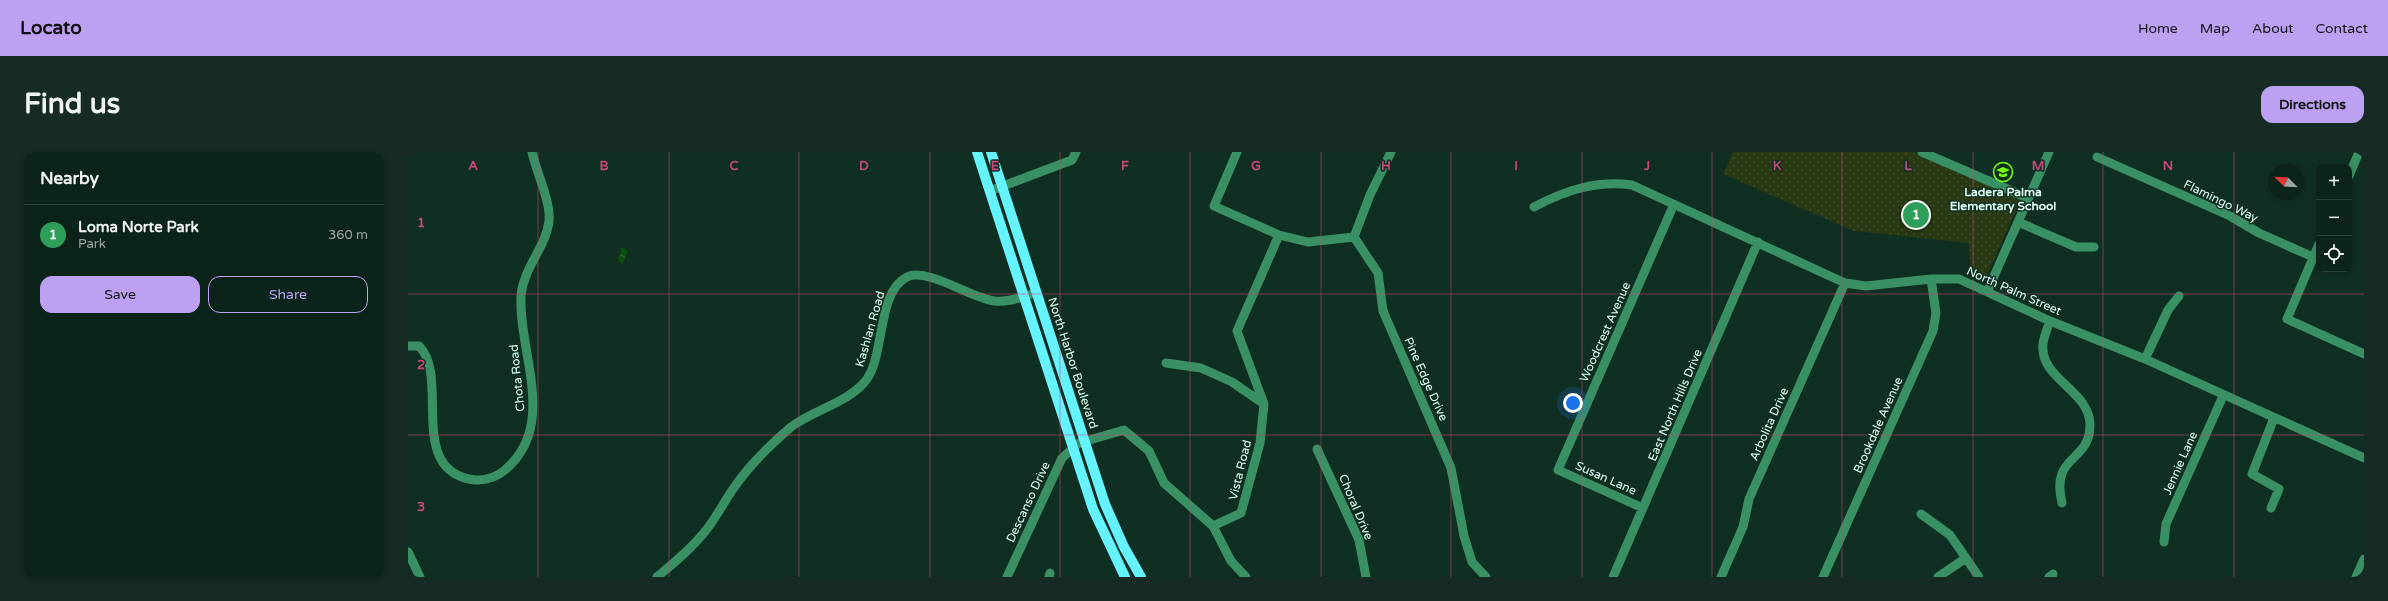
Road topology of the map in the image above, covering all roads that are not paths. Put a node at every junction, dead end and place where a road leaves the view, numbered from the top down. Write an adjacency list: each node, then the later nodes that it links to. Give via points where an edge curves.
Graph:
1 (532, 152): 31 (street, Chota Road, via 549,216 546,231 524,278 521,295 534,413 526,442 506,469 492,477 476,480 457,474 443,463 434,440 427,356 420,346)
2 (977, 152): 13 (main road, North Harbor Boulevard)
3 (991, 152): 12 (main road, North Harbor Boulevard)
4 (1076, 152): 12 (street, via 1072,160)
5 (1237, 152): 18 (street, via 1214,206)
6 (1391, 152): 19 (street, via 1370,195)
7 (1922, 152): 14 (street)
8 (2049, 152): 14 (street)
9 (2359, 152): 11 (street)
10 (2097, 157): 23 (street, Flamingo Way, via 2230,216 2259,233)
11 (2352, 169)
12 (1002, 187): 13 (street); 27 (main road, North Harbor Boulevard)
13 (990, 191): 28 (main road, North Harbor Boulevard)
14 (2028, 198): 17 (street)
15 (1674, 204): 16 (street, North Palm Street, via 1625,184 1581,187); 20 (street, North Palm Street); 41 (street, Woodcrest Avenue)
16 (1534, 207)
17 (2018, 222): 21 (street, via 2076,247); 26 (street)
18 (1279, 235): 19 (street, via 1308,242); 36 (street, Vista Road, via 1237,331)
19 (1354, 237): 58 (street, Pine Edge Drive, via 1378,273 1383,311 1451,468 1464,536 1472,562)
20 (1758, 242): 25 (street, North Palm Street); 43 (street, East North Hills Drive)
21 (2094, 247)
22 (2316, 250): 23 (street)
23 (2313, 257): 32 (street, via 2287,319)
24 (1932, 279): 25 (street, North Palm Street, via 1866,286); 26 (street, North Palm Street, via 1959,279); 61 (street, Brookdale Avenue, via 1936,313 1933,331)
25 (1845, 282): 60 (street, Arbolita Drive, via 1749,499 1743,527)
26 (1987, 292): 30 (street, North Palm Street)
27 (1036, 293): 28 (street, Kashlan Road); 38 (main road, North Harbor Boulevard)
28 (1023, 296): 38 (main road, North Harbor Boulevard); 52 (street, Kashlan Road, via 992,301 924,276 913,275 903,279 889,301 876,360 864,382 843,398 787,431 738,482 701,537)
29 (2179, 296): 33 (street, via 2168,310)
30 (2050, 321): 33 (street, North Palm Street); 42 (street, via 2042,345 2044,358 2061,381 2083,402 2089,415 2090,426 2088,439 2081,452 2062,470 2059,490)
31 (408, 346)
32 (2364, 354)
33 (2145, 359): 35 (street, North Palm Street)
34 (1166, 363): 36 (street, via 1201,368 1232,382)
35 (2223, 396): 37 (street, North Palm Street); 47 (street, Jennie Lane, via 2166,524)
36 (1264, 404): 46 (street, Vista Road, via 1260,443 1241,513)
37 (2274, 418): 40 (street, North Palm Street); 44 (street, via 2252,474 2279,489)
38 (1079, 444): 46 (street, via 1124,430 1150,451 1164,483); 53 (street, Descanso Drive, via 1062,458); 54 (main road, North Harbor Boulevard, via 1101,530); 55 (main road, North Harbor Boulevard, via 1124,547)
39 (1317, 449): 57 (street, Choral Drive, via 1359,540)
40 (2364, 458)
41 (1558, 470): 43 (street, Susan Lane)
42 (2062, 503)
43 (1644, 508): 59 (street, East North Hills Drive)
44 (2271, 508)
45 (1921, 514): 49 (street, via 1950,535)
46 (1213, 526): 56 (street, via 1232,561)
47 (2164, 542)
48 (408, 552): 51 (street)
49 (1966, 558): 62 (street); 63 (street)
50 (2364, 559): 64 (street)
51 (420, 577)
52 (657, 577)
53 (1007, 577)
54 (1125, 577)
55 (1141, 577)
56 (1246, 577)
57 (1366, 577)
58 (1486, 577)
59 (1613, 577)
60 (1721, 577)
61 (1823, 577)
62 (1938, 577)
63 (1979, 577)
64 (2356, 577)

